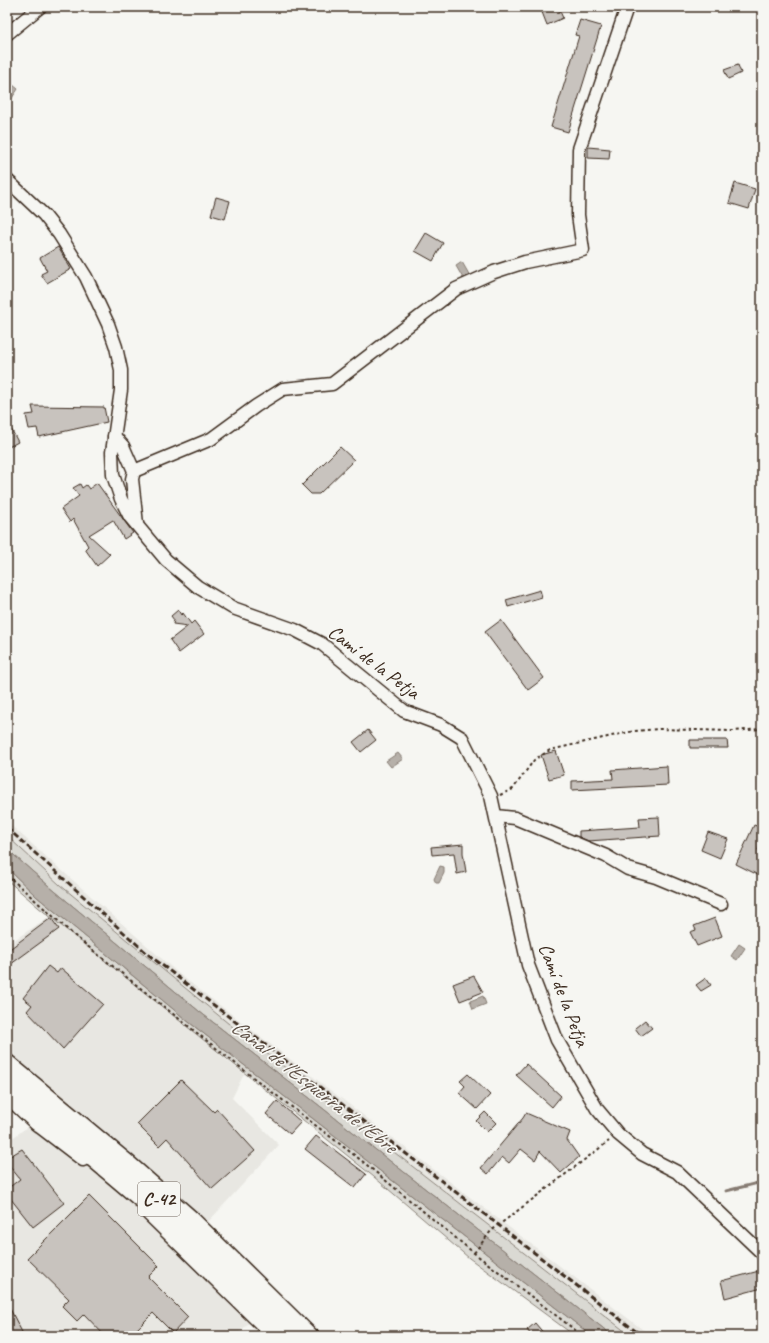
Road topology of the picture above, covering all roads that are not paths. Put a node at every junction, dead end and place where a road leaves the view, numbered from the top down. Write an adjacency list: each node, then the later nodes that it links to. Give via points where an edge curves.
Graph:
1 (40, 7): 3 (street)
2 (628, 7): 6 (street, via 579,149 578,215 582,250 525,262 456,289 332,384 284,389 211,439)
3 (7, 34)
4 (7, 180): 5 (street, Camí de la Petja, via 44,215 59,234 86,277 108,324 121,370 121,390)
5 (114, 436): 6 (street, via 123,446); 7 (street, Camí de la Petja, via 113,475 121,499)
6 (134, 471): 7 (street, via 132,479)
7 (137, 526): 8 (street, Camí de la Petja, via 166,560 198,587 233,608 295,630 322,644 404,711 441,725 462,738 491,796)
8 (496, 816): 9 (street, via 515,818 606,856 628,869 656,876); 14 (street, Camí de la Petja, via 528,965 557,1040 597,1109 618,1134 642,1154 678,1172)
9 (721, 904)
10 (7, 1060): 18 (street, via 192,1217 272,1296 288,1301 313,1326)
11 (7, 1071): 17 (main road, C-42, via 189,1225)
12 (7, 1087): 16 (main road, C-42, via 185,1237)
13 (7, 1097): 15 (street, via 36,1124 136,1203)
14 (762, 1253)
15 (273, 1336)
16 (285, 1336)
17 (301, 1336)
18 (313, 1336)

